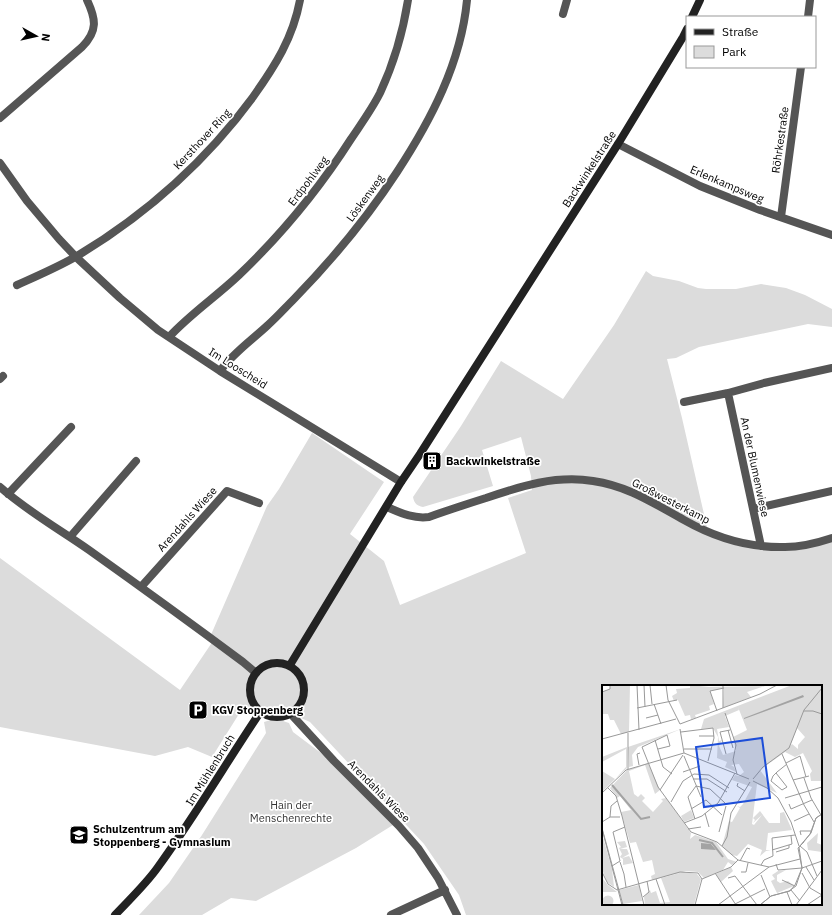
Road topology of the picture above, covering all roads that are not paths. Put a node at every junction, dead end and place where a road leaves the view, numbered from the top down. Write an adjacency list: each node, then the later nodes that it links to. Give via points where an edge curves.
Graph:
1 (87, 0): 13 (street, via 95,22 90,38)
2 (300, 0): 18 (street, Kersthover Ring, via 298,14 281,55 224,133 163,194)
3 (408, 0): 20 (street, Erdpohlweg, via 398,45 379,93 367,116 326,176 255,260)
4 (467, 0): 22 (street, Löskenweg, via 458,47 437,104 377,202 309,284 231,357)
5 (566, 0): 8 (street)
6 (700, 0): 9 (main road)
7 (810, 0): 10 (street)
8 (563, 14)
9 (692, 16)
10 (808, 16)
11 (686, 31): 14 (main road, Backwinkelstraße)
12 (801, 68): 16 (street, Röhrkestraße)
13 (0, 118)
14 (618, 144): 16 (street, Erlenkampsweg, via 700,186); 27 (main road, Backwinkelstraße)
15 (0, 163): 18 (street, Im Looscheid, via 43,221)
16 (781, 217): 17 (street, Erlenkampsweg)
17 (832, 235)
18 (76, 257): 19 (street); 20 (street, Im Looscheid, via 120,298)
19 (17, 285)
20 (169, 337): 22 (street, Im Looscheid)
21 (832, 368): 23 (street)
22 (220, 371): 27 (street, Im Looscheid)
23 (728, 393): 24 (street); 33 (street, An der Blumenwiese)
24 (684, 402)
25 (71, 427): 30 (street)
26 (136, 461): 34 (street)
27 (401, 482): 32 (main road, Backwinkelstraße)
28 (0, 487): 30 (street)
29 (832, 491): 33 (street)
30 (8, 494): 34 (street)
31 (259, 502): 37 (street, Arendahls Wiese, via 227,491)
32 (387, 507): 36 (street, Großwesterkamp, via 409,516 423,518 543,481 592,481 612,484 635,493 711,534); 38 (main road, Backwinkelstraße)
33 (753, 509): 36 (street, An der Blumenwiese)
34 (70, 537): 37 (street)
35 (832, 538): 36 (street, Großwesterkamp, via 785,548)
36 (762, 546)
37 (141, 587): 39 (street)
38 (290, 665): 39 (main road, via 272,663); 41 (main road, via 300,676 304,691 299,705)
39 (256, 673): 40 (main road, via 251,684 251,695 254,704)
40 (261, 711): 41 (main road, via 274,716); 43 (main road, Im Mühlenbruch, via 158,868)
41 (290, 713): 42 (street, Arendahls Wiese, via 418,848)
42 (446, 890): 44 (street); 45 (street, Arendahls Wiese)
43 (115, 915)
44 (391, 915)
45 (458, 915)

